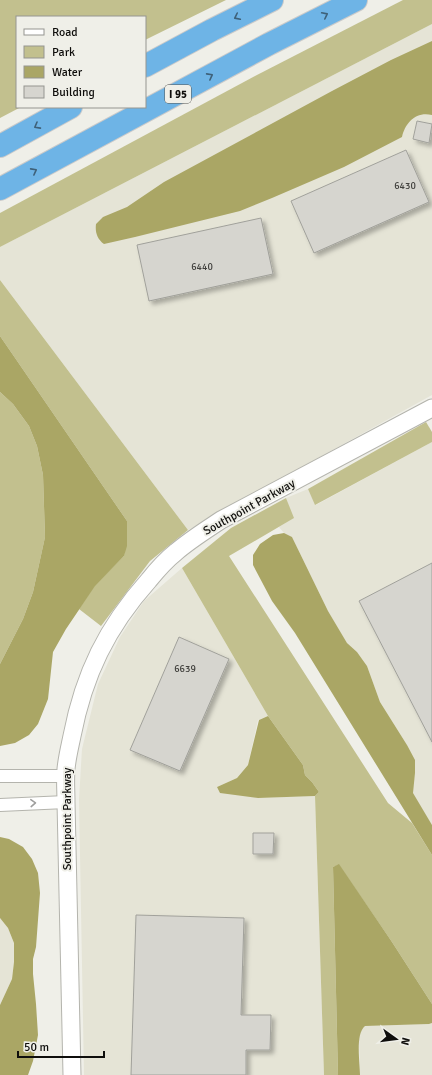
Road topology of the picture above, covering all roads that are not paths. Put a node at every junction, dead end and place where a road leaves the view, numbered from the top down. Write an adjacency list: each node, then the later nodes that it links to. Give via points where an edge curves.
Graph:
1 (272, 0): 3 (highway, one-way to 3)
2 (356, 0): 6 (highway, I 95, one-way to 2)
3 (146, 65)
4 (69, 108): 5 (highway, one-way to 5)
5 (0, 146)
6 (0, 189)
7 (432, 408): 9 (main road, Southpoint Parkway, via 221,520 175,552 161,566 137,593 102,646 78,705)
8 (0, 776): 9 (street)
9 (66, 776): 10 (main road, Southpoint Parkway)
10 (66, 802): 11 (street, one-way to 10); 12 (main road, Southpoint Parkway)
11 (0, 805)
12 (72, 1075)

